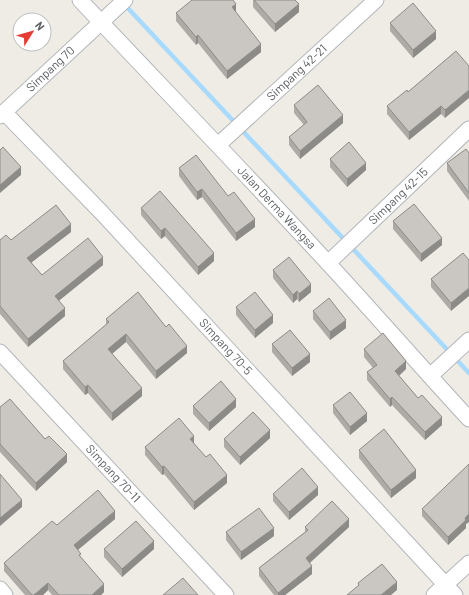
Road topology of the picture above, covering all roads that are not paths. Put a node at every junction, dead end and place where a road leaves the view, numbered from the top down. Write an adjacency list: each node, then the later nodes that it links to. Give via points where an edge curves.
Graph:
1 (80, 0): 4 (street, Jalan Derma Wangsa)
2 (125, 0): 4 (street, Simpang 70)
3 (376, 0): 7 (street, Simpang 42-21)
4 (106, 17): 5 (street, Simpang 70); 7 (street, Jalan Derma Wangsa)
5 (2, 114): 15 (street, Simpang 70-5, via 102,214)
6 (469, 129): 8 (street, Simpang 42-15)
7 (223, 140): 8 (street, Jalan Derma Wangsa)
8 (328, 263): 11 (street, Jalan Derma Wangsa)
9 (466, 343): 11 (street)
10 (0, 352): 17 (street, Simpang 70-11)
11 (430, 376): 12 (street, Jalan Derma Wangsa)
12 (469, 419)
13 (469, 563): 15 (street)
14 (0, 589): 16 (street)
15 (451, 590): 18 (street)
16 (5, 595)
17 (226, 595)
18 (434, 595)

